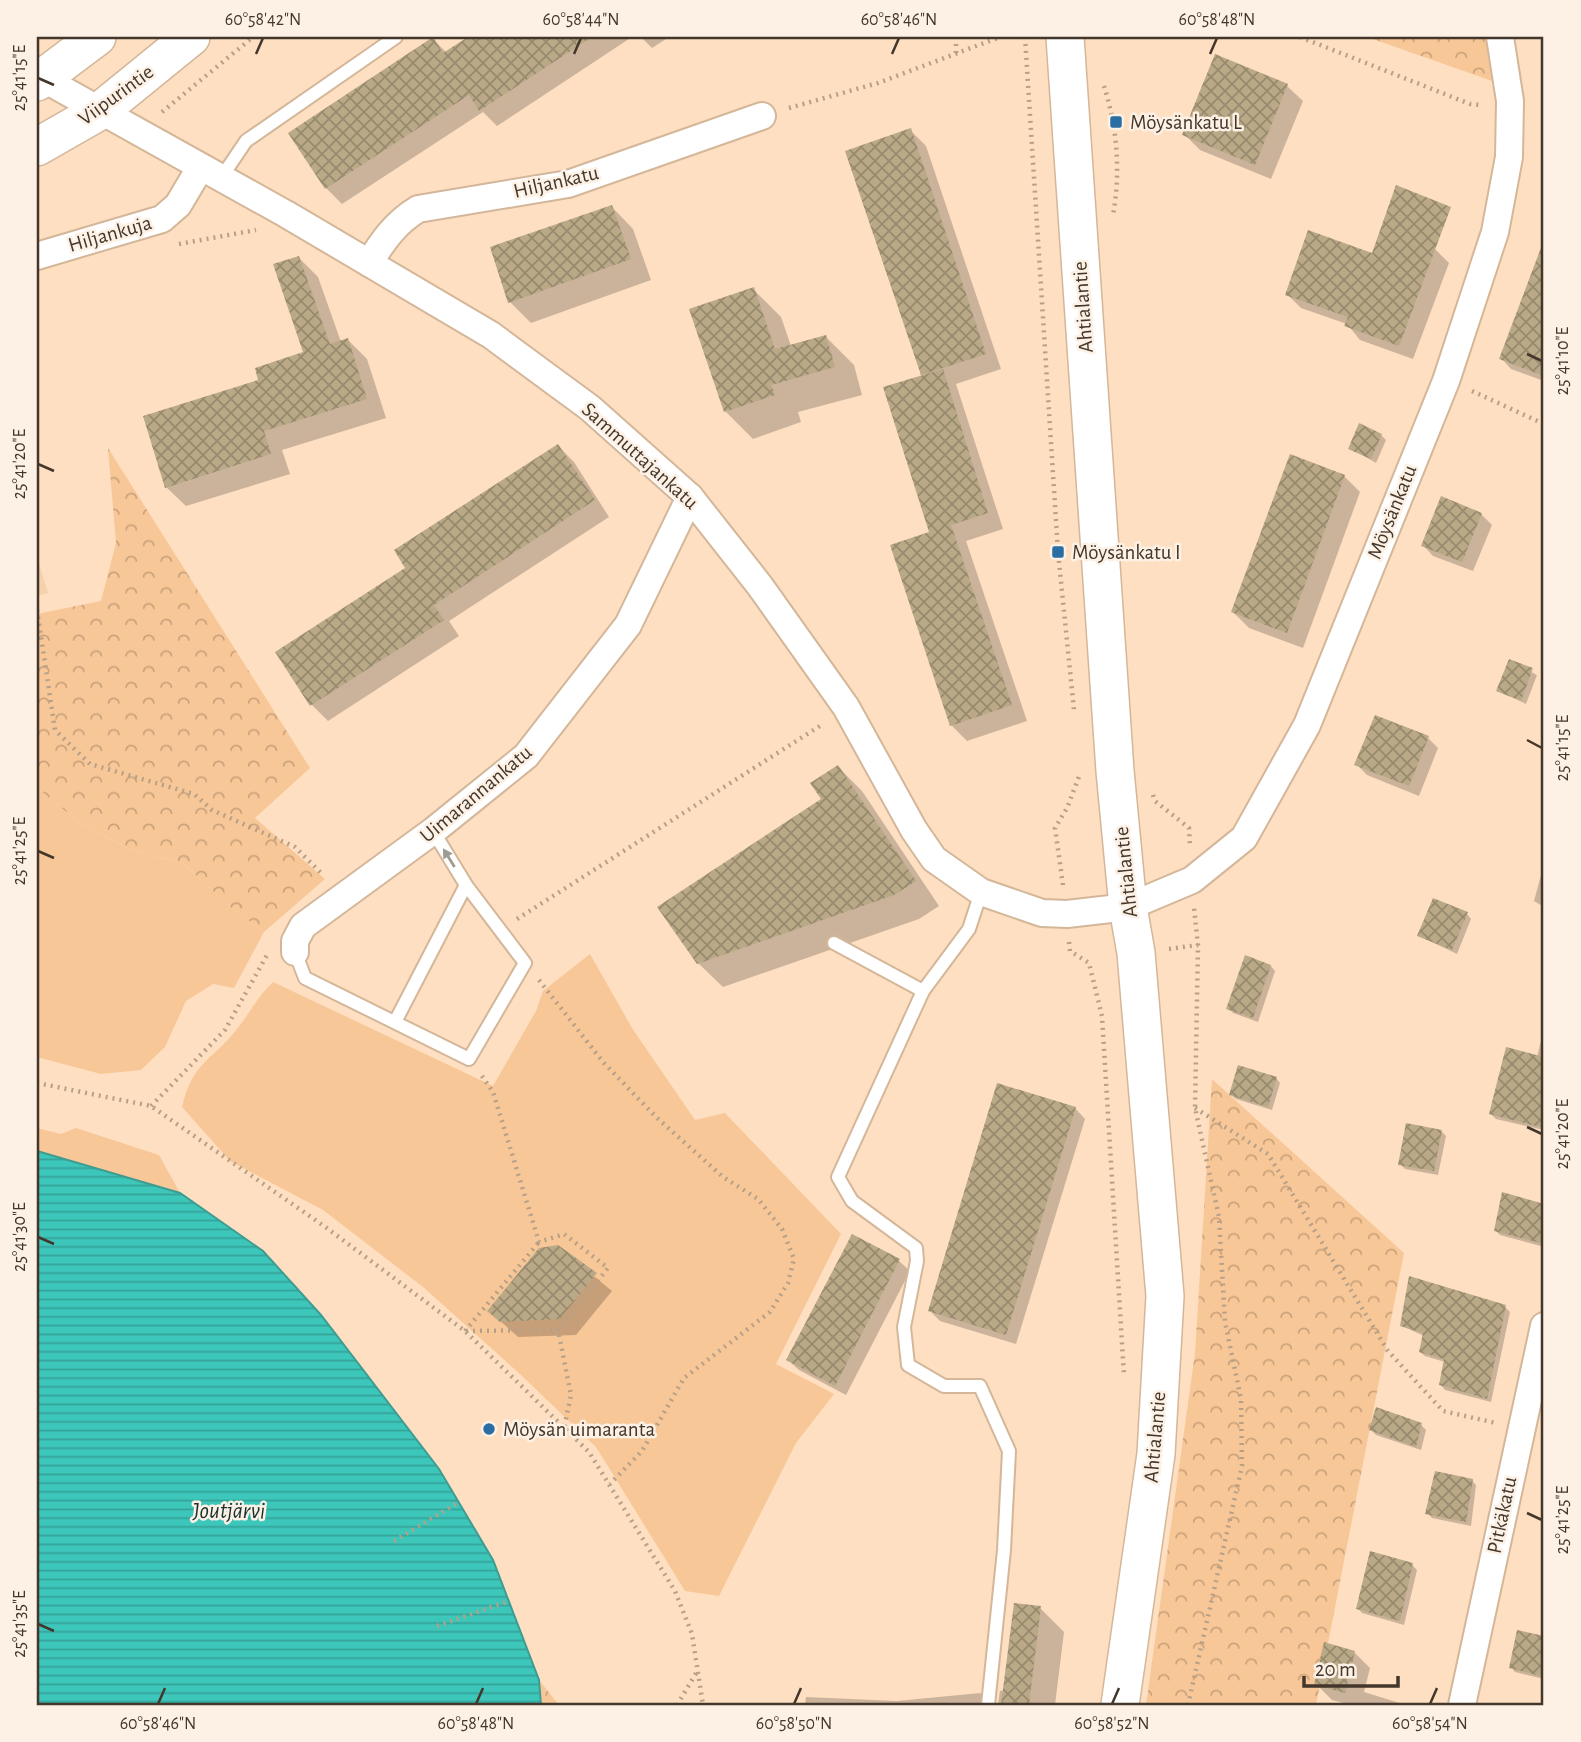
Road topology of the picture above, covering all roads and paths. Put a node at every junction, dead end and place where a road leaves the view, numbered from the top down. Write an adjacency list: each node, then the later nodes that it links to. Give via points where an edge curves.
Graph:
1 (97, 37): 11 (main road)
2 (191, 37): 13 (main road, Viipurintie)
3 (396, 37): 16 (lane, via 246,141)
4 (956, 37): 10 (path)
5 (999, 37): 10 (path)
6 (1025, 37): 24 (path, via 1058,552)
7 (1065, 37): 30 (main road, Ahtialantie)
8 (1300, 37): 12 (path, via 1471,104)
9 (1500, 37): 12 (street, Möysänkatu)
10 (956, 53): 14 (path, via 878,83)
11 (39, 80): 13 (street, Sammuttajankatu)
12 (1510, 107): 19 (street, Möysänkatu, via 1509,156 1495,232)
13 (100, 111): 15 (main road, Viipurintie); 16 (street, Sammuttajankatu)
14 (762, 116): 18 (street, Hiljankatu, via 568,184 418,209 388,233)
15 (37, 147)
16 (211, 173): 17 (street, Hiljankuja, via 162,219); 18 (street, Sammuttajankatu)
17 (37, 256)
18 (369, 263): 21 (street, Sammuttajankatu, via 491,335 590,408)
19 (1446, 380): 20 (path); 30 (street, Möysänkatu, via 1307,725 1244,838 1192,880)
20 (1544, 424)
21 (690, 497): 23 (street, Sammuttajankatu); 26 (street, Uimarannankatu, via 628,625 565,709 526,756)
22 (37, 610): 27 (path, via 55,730 90,764 194,794 212,810 295,847)
23 (846, 707): 29 (street, Sammuttajankatu, via 934,859); 32 (path)
24 (1075, 719)
25 (1079, 760): 31 (path, via 1080,774 1055,828)
26 (432, 831): 28 (lane, one-way to 26); 35 (street, Uimarannankatu, via 303,926)
27 (331, 883)
28 (466, 885): 32 (lane); 39 (lane)
29 (981, 892): 31 (street, Sammuttajankatu, via 1042,913); 38 (lane, via 969,929)
30 (1128, 907): 31 (street, Sammuttajankatu); 60 (main road, Ahtialantie, via 1150,1099 1165,1296 1156,1454)
31 (1067, 914): 48 (path, via 1070,951 1089,963 1102,1016)
32 (502, 929): 37 (lane)
33 (834, 943): 38 (lane)
34 (1198, 945): 43 (path)
35 (295, 952): 39 (lane, via 305,978)
36 (268, 953): 42 (path, via 225,1030)
37 (525, 963): 40 (lane); 51 (path, via 603,1062 656,1117 723,1177 758,1199 782,1228 794,1259 788,1283 770,1312 684,1378 642,1451)
38 (923, 991): 59 (lane, via 838,1177 852,1201 916,1248 904,1326 908,1364 944,1385 980,1386 1009,1451)
39 (395, 1022): 40 (lane)
40 (469, 1059): 44 (path, via 494,1091)
41 (37, 1083): 42 (path)
42 (151, 1105): 47 (path)
43 (1195, 1108): 49 (path, via 1268,1154 1388,1351 1443,1411); 61 (path, via 1219,1217 1225,1322 1241,1399 1242,1466)
44 (539, 1242): 46 (path, via 564,1234 608,1268); 47 (path)
45 (1544, 1326): 49 (street, Pitkäkatu)
46 (558, 1330): 47 (path); 50 (path, via 571,1395)
47 (466, 1331): 50 (path)
48 (1124, 1382)
49 (1530, 1416): 62 (street, Pitkäkatu)
50 (564, 1428): 51 (path, via 589,1452)
51 (610, 1484): 56 (path, via 675,1591 692,1634)
52 (459, 1502): 53 (path)
53 (394, 1541)
54 (509, 1601): 55 (path)
55 (437, 1626)
56 (699, 1669): 57 (path); 58 (path)
57 (677, 1705)
58 (703, 1705)
59 (988, 1705)
60 (1120, 1705)
61 (1188, 1705)
62 (1462, 1705)

